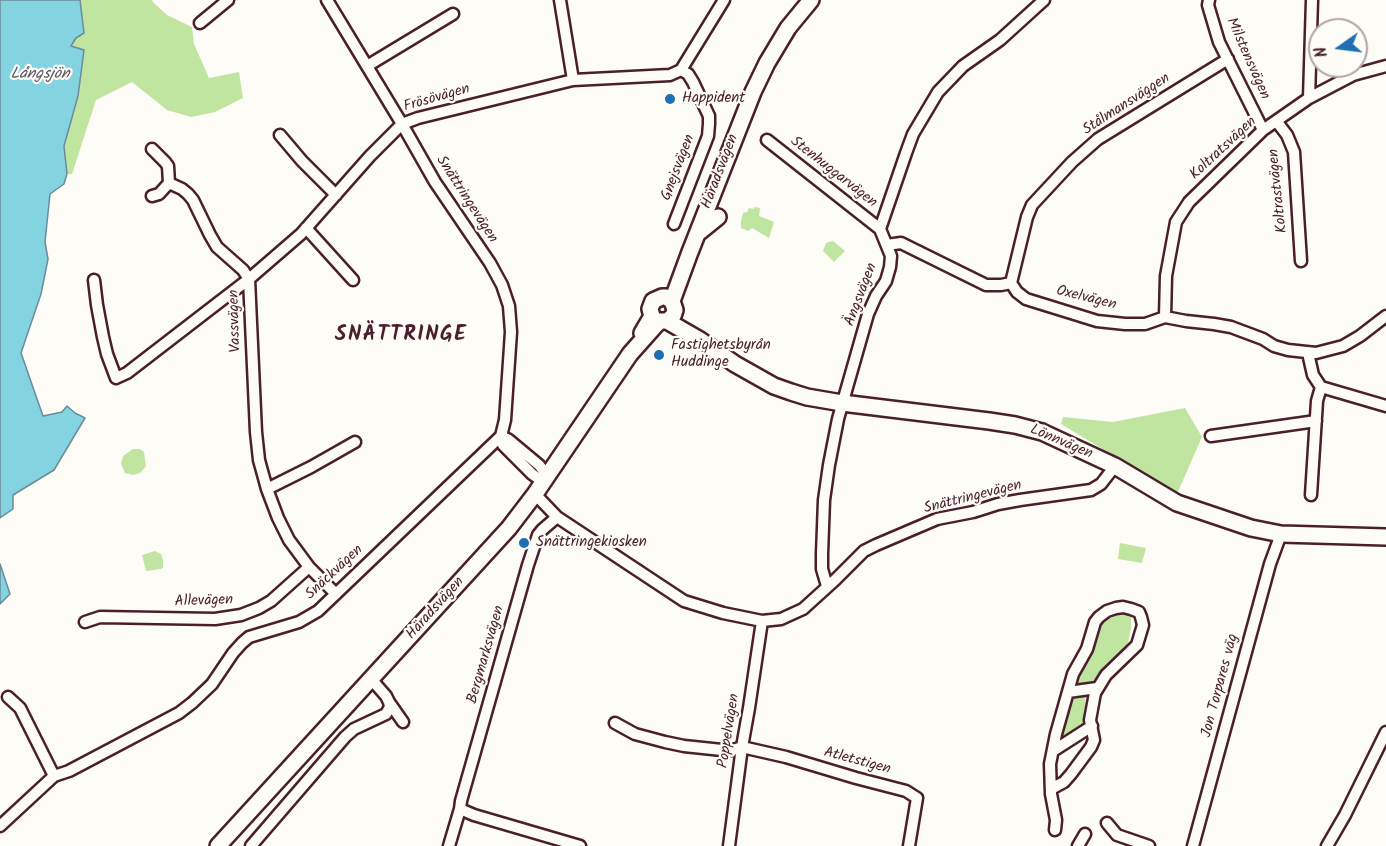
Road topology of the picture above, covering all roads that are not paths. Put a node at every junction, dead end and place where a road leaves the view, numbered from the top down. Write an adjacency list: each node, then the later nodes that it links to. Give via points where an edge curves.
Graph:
1 (228, 0): 10 (street)
2 (327, 0): 12 (street, Snättringevägen)
3 (560, 0): 15 (street)
4 (724, 0): 14 (street)
5 (811, 0): 23 (street, Häradsvägen, via 767,63)
6 (1044, 0): 31 (street, via 1000,40 963,66 938,92 913,134)
7 (1209, 0): 11 (street, Milstensvägen, via 1219,42)
8 (1312, 0): 16 (street)
9 (453, 14): 12 (street)
10 (201, 23)
11 (1228, 59): 19 (street, Milstensvägen); 38 (street, Stålmansväggen, via 1098,139 1072,162 1032,205)
12 (367, 66): 18 (street, Snättringevägen)
13 (1386, 66): 16 (street, Koltratsvägen, via 1353,75)
14 (681, 70): 15 (street, Frösövägen, via 670,75); 29 (street, Gnejsvägen, via 693,82 710,124)
15 (573, 80): 18 (street, Frösövägen)
16 (1309, 98): 17 (street, Koltratsvägen)
17 (1276, 122): 19 (street, Koltratsvägen); 34 (street, Koltrastvägen, via 1294,152)
18 (402, 124): 26 (street, Frösövägen); 47 (street, Snättringevägen, via 506,294 511,332)
19 (1263, 130): 41 (street, Koltratsvägen, via 1189,202 1176,222 1166,276)
20 (280, 135): 26 (street)
21 (767, 140): 31 (street, Stenhuggarvägen)
22 (152, 148): 24 (street, via 168,166)
23 (722, 171): 25 (street); 32 (street, Häradsvägen)
24 (169, 183): 27 (street); 36 (street, Vassvägen, via 188,194 217,248)
25 (728, 190)
26 (336, 195): 30 (street, Frösövägen)
27 (152, 196)
28 (718, 217): 32 (street)
29 (674, 224)
30 (306, 228): 36 (street, Frösövägen); 37 (street)
31 (880, 230): 33 (street, Ängsvägen)
32 (697, 234): 39 (street, Häradsvägen)
33 (887, 244): 38 (street, via 901,243 986,285); 44 (street, Ängsvägen, via 891,256 888,274 868,314)
34 (1301, 261)
35 (94, 279): 36 (street, Frösövägen, via 103,337 116,378 127,374)
36 (249, 279): 52 (street, Vassvägen, via 256,432)
37 (352, 280)
38 (1011, 284): 41 (street, Oxelvägen, via 1026,299 1097,321 1145,324)
39 (665, 312): 44 (street, Lönnvägen, via 735,364 774,386); 51 (street, Häradsvägen, via 630,354)
40 (1386, 316): 42 (street, Oxelvägen, via 1343,346)
41 (1165, 317): 42 (street, Oxelvägen, via 1231,327 1274,346)
42 (1308, 353): 43 (street, via 1313,375)
43 (1321, 387): 45 (street); 46 (street)
44 (842, 404): 50 (street, Lönnvägen, via 1015,425 1042,432); 58 (street, Ängsvägen, via 824,500 822,569)
45 (1386, 406)
46 (1316, 421): 48 (street); 53 (street)
47 (501, 436): 51 (street, Snättringevägen, via 503,445); 59 (street, Snäckvägen)
48 (1211, 436)
49 (355, 442): 52 (street)
50 (1115, 466): 55 (street, Lönnvägen, via 1177,503 1240,525); 58 (street, Snättringevägen, via 1091,490 998,504 937,519 864,551)
51 (541, 484): 54 (street, Snättringevägen); 62 (street, Häradsvägen, via 509,528)
52 (267, 489): 57 (street, Vassvägen, via 289,540)
53 (1311, 495)
54 (557, 518): 60 (street, Snättringevägen, via 684,601); 75 (street, Bergmarksvägen, via 538,535)
55 (1281, 534): 56 (street, Lönnvägen); 88 (street, Jon Torpares väg)
56 (1386, 537)
57 (309, 567): 59 (street, Vassvägen); 61 (street, Allevägen, via 271,601 242,615 215,619 100,616)
58 (827, 586): 60 (street, Snättringevägen, via 802,609 781,619)
59 (336, 594): 73 (street, Snäckvägen, via 311,616 256,634 242,643 205,692 179,713)
60 (762, 621): 71 (street, Poppelvägen)
61 (85, 622)
62 (372, 680): 66 (street); 80 (street, Häradsvägen)
63 (1097, 688): 64 (street); 64 (street, via 1137,645 1143,625 1139,612 1122,607 1099,617 1088,649 1072,674); 69 (street)
64 (1068, 692): 72 (street)
65 (8, 698): 73 (street, via 20,708)
66 (389, 702): 67 (street); 81 (street, via 386,714 345,737)
67 (403, 722)
68 (615, 723): 71 (street, via 635,734 684,746 733,750)
69 (1092, 726): 72 (street); 74 (street, via 1091,747 1064,782)
70 (1386, 732): 89 (street)
71 (742, 747): 84 (street, Poppelvägen); 85 (street, Atletstigen, via 906,791 917,798)
72 (1053, 751): 74 (street)
73 (54, 776): 77 (street, Snäckvägen)
74 (1051, 789): 78 (street)
75 (460, 809): 82 (street, Bergmarksvägen); 83 (street)
76 (1107, 823): 87 (street, via 1117,835)
77 (0, 826)
78 (1055, 830)
79 (1085, 834): 86 (street)
80 (218, 846)
81 (251, 846)
82 (448, 846)
83 (580, 846)
84 (729, 846)
85 (909, 846)
86 (1078, 846)
87 (1149, 846)
88 (1193, 846)
89 (1327, 846)

